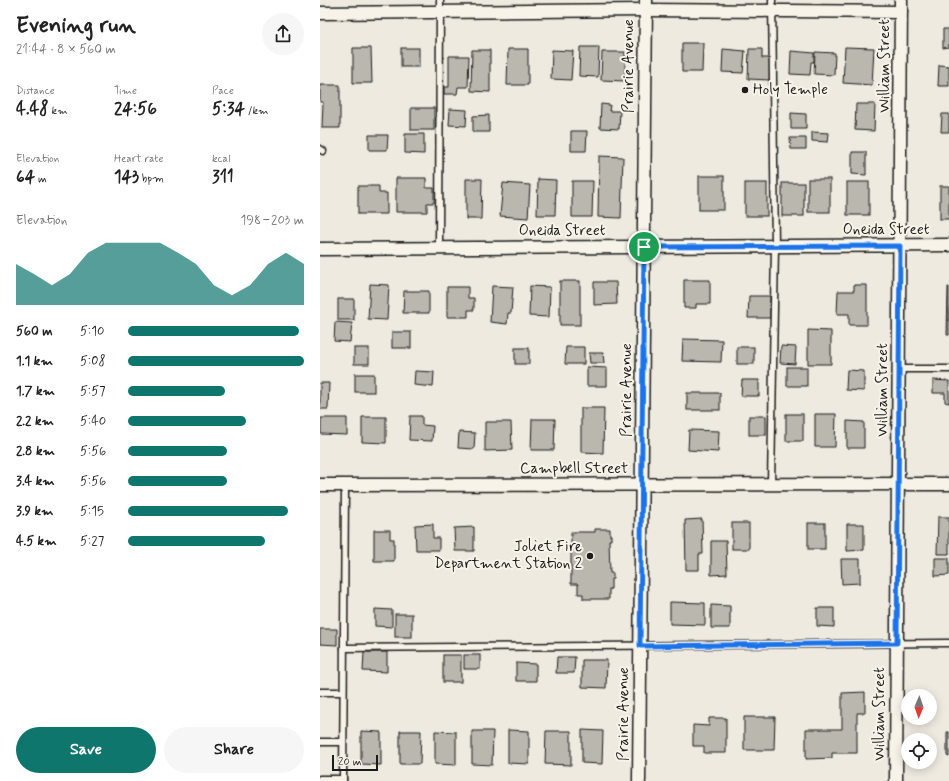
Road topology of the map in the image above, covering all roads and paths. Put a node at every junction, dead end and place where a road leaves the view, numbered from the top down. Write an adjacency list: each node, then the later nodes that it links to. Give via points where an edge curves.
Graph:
1 (902, 0): 5 (street, William Street)
2 (646, 5): 3 (street); 4 (street); 10 (street, Prairie Avenue)
3 (440, 6): 6 (street); 11 (lane)
4 (772, 6): 5 (street); 8 (lane)
5 (901, 12): 9 (street, William Street)
6 (320, 13)
7 (949, 245): 9 (street, Oneida Street)
8 (775, 246): 9 (street, Oneida Street); 10 (street, Oneida Street); 20 (lane)
9 (900, 246): 13 (street, William Street)
10 (644, 247): 11 (street, Oneida Street); 19 (street, Prairie Avenue)
11 (439, 248): 12 (street, Oneida Street)
12 (320, 249)
13 (899, 369): 14 (lane); 15 (street, William Street)
14 (949, 369)
15 (898, 484): 16 (street, Campbell Street); 20 (street, Campbell Street); 21 (street, William Street)
16 (949, 484)
17 (320, 485): 18 (street, Campbell Street)
18 (345, 485): 19 (street, Campbell Street); 24 (lane)
19 (642, 485): 20 (street, Campbell Street); 23 (street, Prairie Avenue)
20 (771, 485)
21 (897, 643): 22 (lane); 23 (lane); 32 (street, William Street)
22 (949, 643)
23 (640, 646): 24 (lane); 31 (street, Prairie Avenue)
24 (344, 648): 26 (lane)
25 (320, 692): 26 (lane)
26 (343, 692): 28 (lane)
27 (320, 742): 28 (lane)
28 (343, 742): 30 (lane)
29 (320, 779): 30 (lane)
30 (343, 780)
31 (639, 781)
32 (896, 781)

